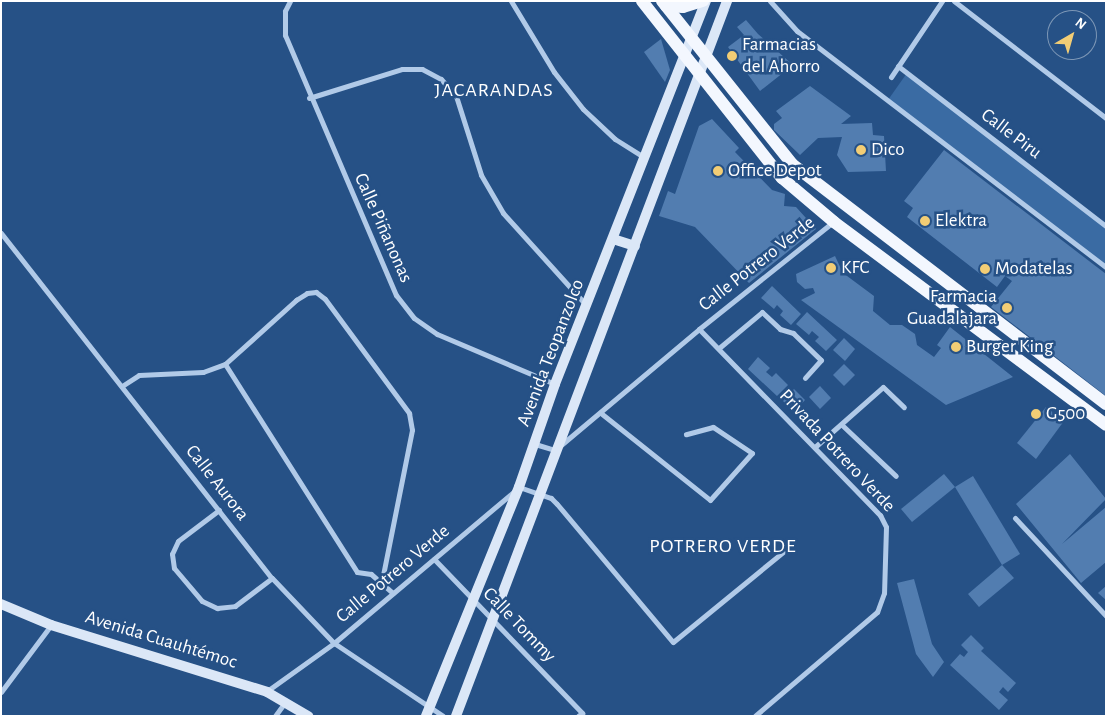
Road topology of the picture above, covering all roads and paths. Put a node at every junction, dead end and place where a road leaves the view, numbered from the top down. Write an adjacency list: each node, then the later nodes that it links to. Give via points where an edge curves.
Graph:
1 (290, 1): 16 (street, Calle Piñanonas, via 285,12 285,35)
2 (511, 1): 18 (street, via 554,72 583,109 615,139)
3 (642, 1): 11 (main road)
4 (705, 1): 9 (main road, via 683,7); 10 (main road, Avenida Teopanzolco)
5 (727, 1): 12 (main road, Avenida Teopanzolco)
6 (770, 1): 24 (street, via 798,31)
7 (942, 1): 13 (street)
8 (954, 1): 17 (street)
9 (664, 4): 10 (main road)
10 (690, 37): 11 (main road, Avenida Teopanzolco); 12 (main road)
11 (684, 54): 14 (main road); 18 (main road, Avenida Teopanzolco)
12 (705, 56): 14 (main road, Avenida Teopanzolco); 32 (main road, via 792,164)
13 (898, 66): 15 (street); 20 (street, Calle Piru)
14 (700, 73): 19 (main road, via 755,148 782,178); 23 (main road, Avenida Teopanzolco)
15 (891, 77)
16 (309, 98): 25 (street, via 402,69 422,69 440,78 456,96 481,175 503,213); 30 (street, Calle Piñanonas, via 396,295 414,318 437,334)
17 (1106, 118)
18 (644, 157): 22 (main road, Avenida Teopanzolco)
19 (834, 222): 26 (street, Calle Potrero Verde); 36 (main road)
20 (1106, 226)
21 (1, 233): 31 (street, Calle Aurora)
22 (613, 239): 23 (main road); 25 (main road, Avenida Teopanzolco)
23 (634, 246): 40 (main road, Avenida Teopanzolco)
24 (1106, 267)
25 (587, 306): 30 (main road, Avenida Teopanzolco)
26 (699, 329): 27 (street, Calle Potrero Verde); 34 (street, Calle Potrero Verde)
27 (718, 348): 29 (street, via 762,312 780,328 793,333 821,360); 39 (street, Privada Potrero Verde)
28 (225, 364): 31 (street, via 203,372 139,375); 49 (street, via 357,572); 49 (street, via 296,300 316,292 325,299 403,405 412,430)
29 (805, 378)
30 (555, 384): 38 (main road, Avenida Teopanzolco)
31 (122, 386): 44 (street, Calle Aurora)
32 (1106, 404)
33 (904, 407): 35 (street, via 883,387)
34 (602, 414): 37 (street, via 710,500 752,453 713,427); 40 (street, Calle Potrero Verde)
35 (842, 425): 39 (street); 41 (street)
36 (1106, 425)
37 (686, 434)
38 (534, 444): 40 (street); 42 (main road, Avenida Teopanzolco)
39 (816, 446): 66 (street, Privada Potrero Verde, via 880,515 886,528 884,593 877,612)
40 (555, 450): 43 (main road, Avenida Teopanzolco)
41 (896, 476)
42 (519, 487): 43 (street); 47 (street, Calle Potrero Verde); 51 (main road, Avenida Teopanzolco)
43 (538, 493): 46 (street, via 557,504 673,642); 54 (main road, Avenida Teopanzolco)
44 (219, 510): 48 (street, Calle Aurora); 48 (street, via 178,541 172,554 174,568 202,601 217,608 235,606)
45 (1015, 518): 53 (street)
46 (783, 552)
47 (434, 560): 50 (street, Calle Potrero Verde); 51 (street, Calle Tommy)
48 (272, 578): 56 (street, Calle Aurora)
49 (382, 580): 50 (street)
50 (393, 593): 56 (street, Calle Potrero Verde)
51 (472, 598): 54 (street, Calle Tommy); 60 (main road, Avenida Teopanzolco)
52 (1, 604): 55 (main road, Avenida Cuauhtémoc)
53 (1106, 616)
54 (493, 619): 61 (street, Calle Tommy); 65 (main road, Avenida Teopanzolco)
55 (51, 625): 57 (street); 58 (main road, Avenida Cuauhtémoc)
56 (334, 643): 58 (street, Calle Potrero Verde); 60 (street, Calle Aurora)
57 (1, 692)
58 (267, 692): 59 (main road, Avenida Cuauhtémoc)
59 (285, 701): 62 (street); 63 (main road, Avenida Cuauhtémoc)
60 (428, 711): 64 (street, Calle Aurora)
61 (580, 714)
62 (275, 716)
63 (308, 716)
64 (443, 716)
65 (456, 716)
66 (755, 716)

